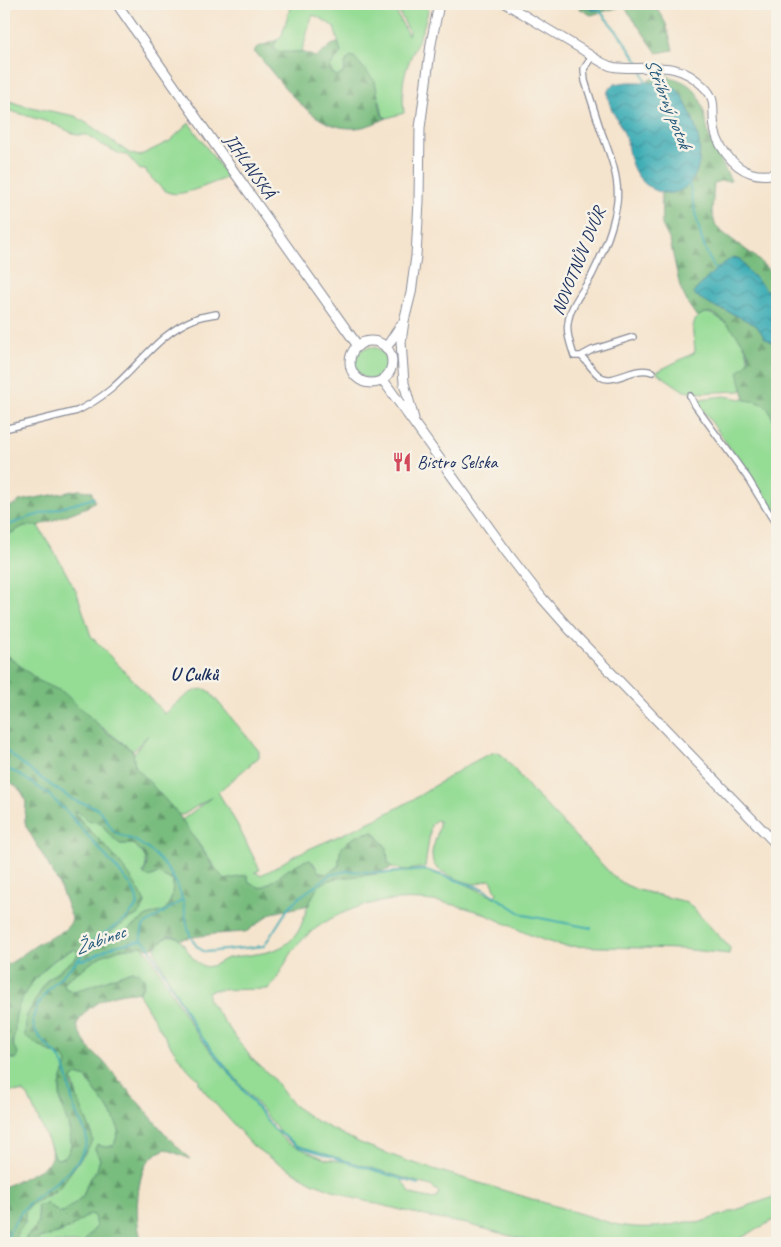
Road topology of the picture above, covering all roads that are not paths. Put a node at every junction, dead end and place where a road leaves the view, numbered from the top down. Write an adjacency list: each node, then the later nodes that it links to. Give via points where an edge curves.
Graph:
1 (117, 4): 9 (main road, JIHLAVSKÁ)
2 (439, 4): 6 (main road, via 420,128 416,256)
3 (506, 4): 4 (street)
4 (592, 56): 5 (street, via 611,67 672,68 689,73 704,86 712,99 715,132 724,151 745,170 762,175); 11 (street, NOVOTNŮV DVŮR, via 584,69 585,81 615,171 618,192 606,240 592,276 568,321 568,337 574,356)
5 (777, 174)
6 (406, 313): 10 (main road); 16 (main road, via 401,342 403,378 412,414)
7 (216, 314): 15 (street, via 198,318 168,334 111,389 77,411)
8 (633, 337): 11 (street)
9 (358, 346): 10 (main road, via 373,342); 13 (main road, via 350,361 354,375 369,384)
10 (386, 348): 13 (main road, via 392,362)
11 (581, 356): 12 (street, NOVOTNŮV DVŮR, via 599,376 607,379 644,370)
12 (652, 372)
13 (383, 380): 16 (main road)
14 (690, 396): 17 (street)
15 (4, 429)
16 (423, 436): 18 (main road, via 542,598)
17 (777, 526)
18 (777, 846)

